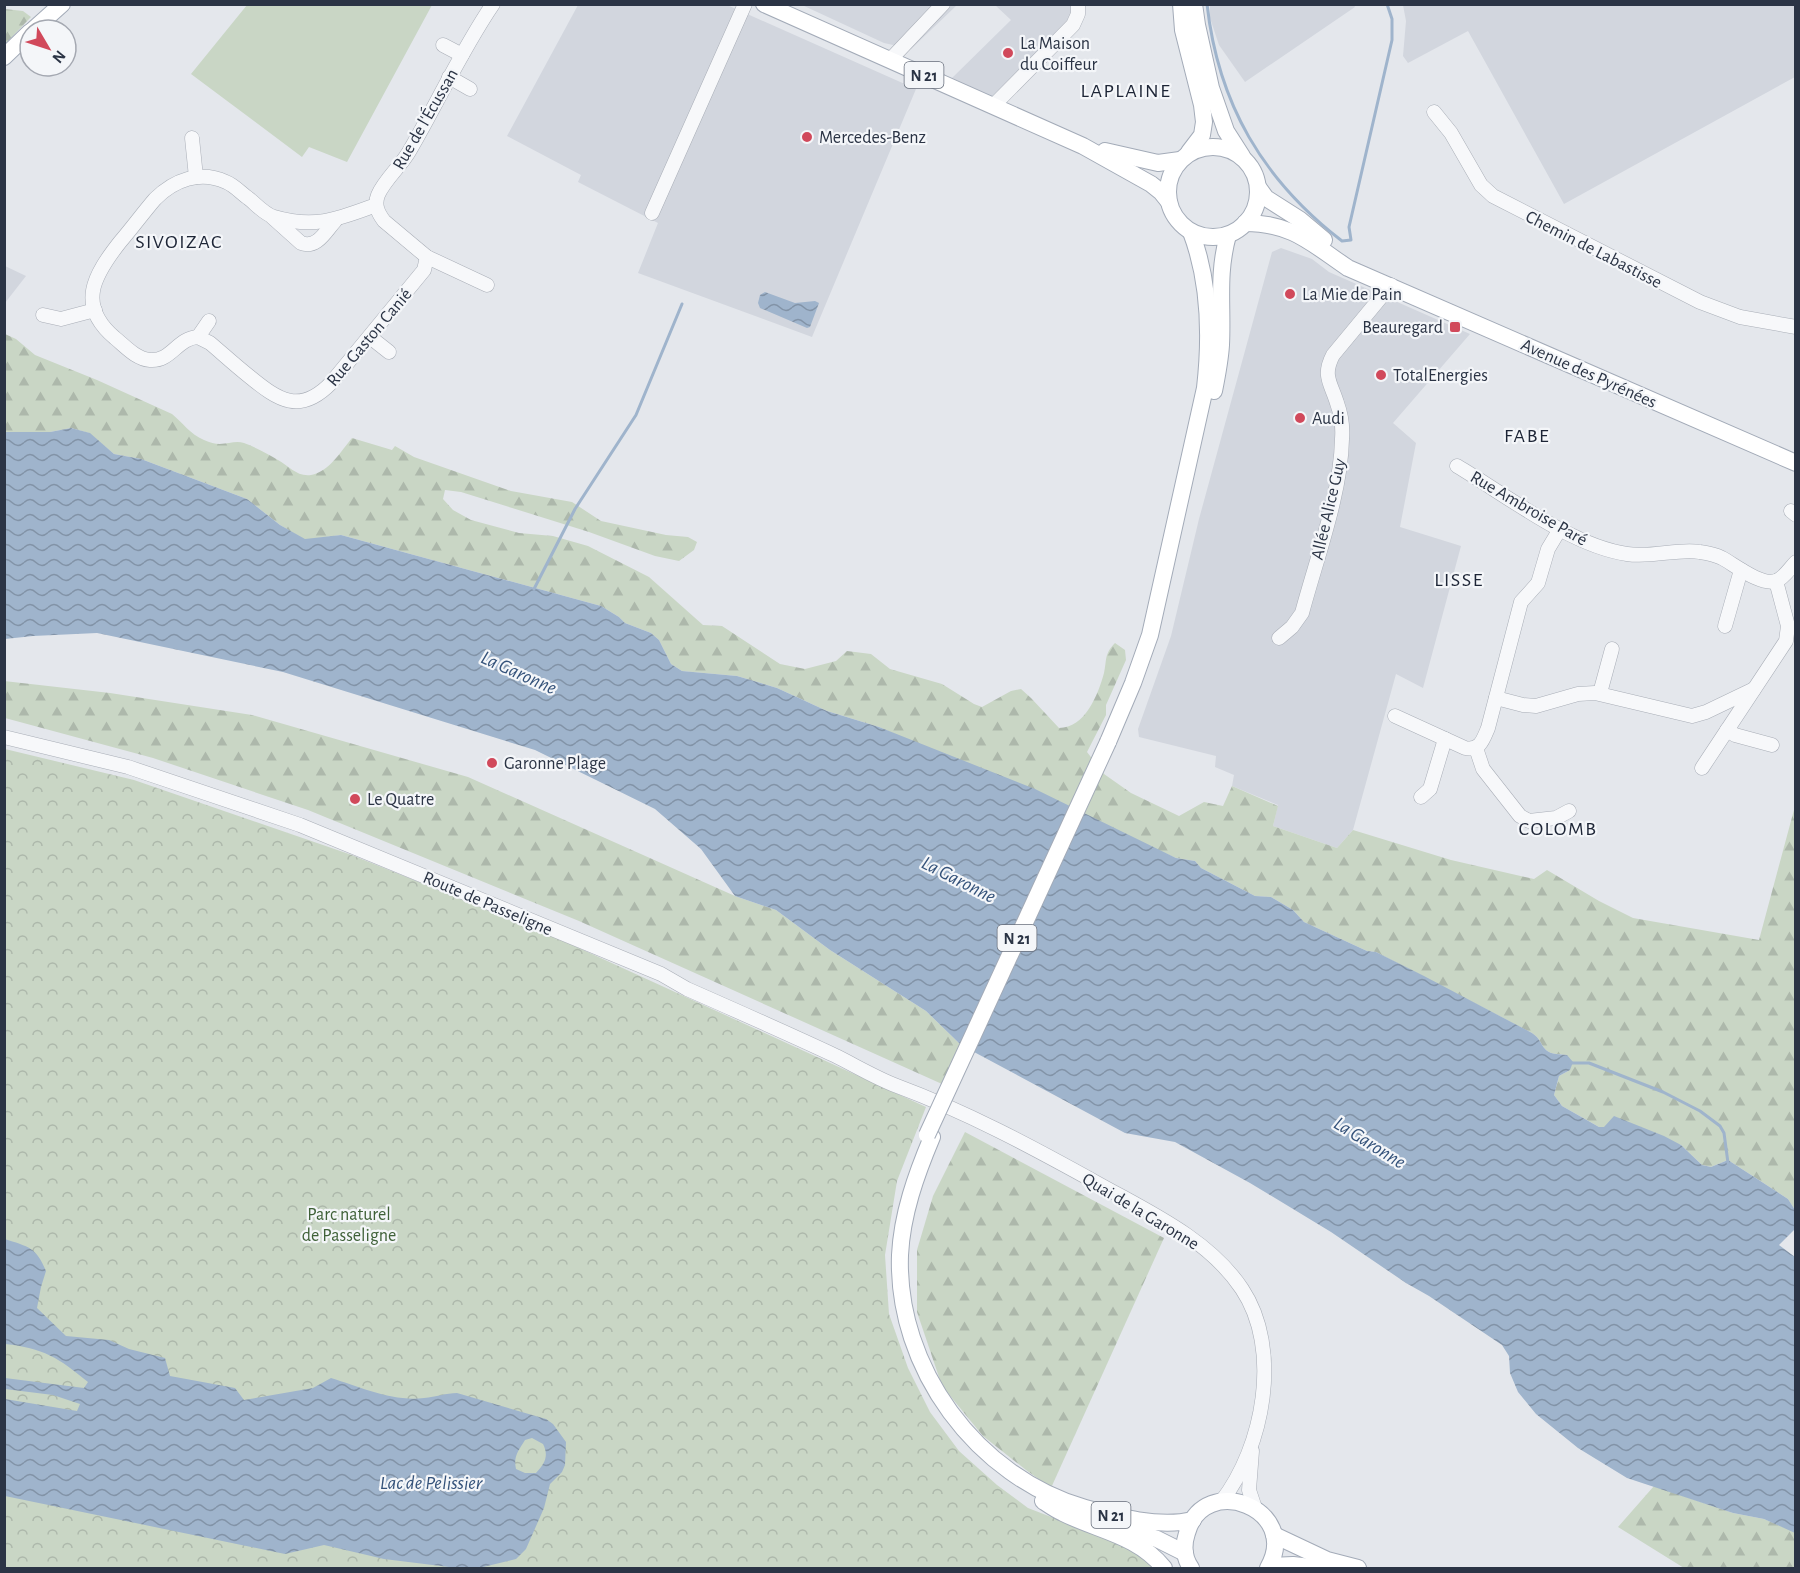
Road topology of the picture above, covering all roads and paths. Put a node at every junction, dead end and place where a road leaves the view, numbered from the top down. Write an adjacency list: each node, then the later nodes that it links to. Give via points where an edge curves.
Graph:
1 (62, 4): 9 (main road)
2 (493, 4): 12 (street, Rue de l'Écussan)
3 (746, 4): 27 (street)
4 (764, 4): 14 (main road, N 21)
5 (944, 4): 14 (street)
6 (1078, 4): 17 (street, via 1073,25)
7 (1181, 4): 21 (main road, via 1183,30 1204,122 1202,135)
8 (1194, 4): 22 (main road, via 1211,88 1226,132)
9 (46, 18)
10 (18, 44): 13 (main road)
11 (443, 45): 12 (street)
12 (462, 55): 15 (street, Rue de l'Écussan)
13 (4, 57)
14 (890, 60): 17 (main road, N 21)
15 (449, 77): 16 (street); 26 (street, Rue de l'Écussan, via 410,151 378,195)
16 (470, 89)
17 (993, 106): 20 (main road, N 21)
18 (1434, 112): 39 (street, Chemin de Labastisse, via 1481,185 1493,196 1700,302 1740,317)
19 (192, 138): 23 (street)
20 (1083, 146): 21 (main road, N 21, via 1158,163); 25 (main road, N 21, via 1151,184)
21 (1184, 157): 22 (main road, via 1215,146); 25 (main road, via 1172,173)
22 (1242, 157): 24 (main road, via 1250,165)
23 (196, 177): 28 (street, via 228,182); 36 (street, via 164,190 103,264 93,292)
24 (1258, 187): 30 (main road, via 1258,200); 34 (main road, Avenue des Pyrénées, via 1266,198)
25 (1169, 202): 31 (main road, via 1173,214)
26 (376, 205): 29 (street); 33 (street, via 384,221)
27 (652, 213)
28 (270, 216): 29 (street, via 308,222); 29 (street, via 307,245 316,243)
29 (334, 221)
30 (1245, 224): 32 (main road); 34 (main road, Avenue des Pyrénées, via 1264,223 1286,229 1348,268)
31 (1191, 232): 32 (main road, via 1215,237); 59 (main road, N 21, via 1200,256 1208,320 1205,388 1150,635)
32 (1228, 235): 59 (main road, N 21, via 1222,258 1221,344 1214,393 1155,634 1140,679)
33 (427, 257): 35 (street); 41 (street, Rue Gaston Canié, via 424,270)
34 (1387, 284): 43 (main road, Avenue des Pyrénées); 50 (street, Allée Alice Guy, via 1328,364 1329,382 1340,416 1340,470 1302,613)
35 (487, 285)
36 (95, 310): 37 (street, via 61,319); 40 (street, via 103,326 143,359 160,359 184,340)
37 (44, 315)
38 (209, 321): 40 (street)
39 (1796, 327)
40 (198, 337): 41 (street, Rue Gaston Canié, via 277,398 299,402 322,393)
41 (370, 337): 42 (street)
42 (389, 352)
43 (1796, 463)
44 (1457, 466): 45 (street, Rue Ambroise Paré)
45 (1560, 529): 47 (street, Rue Ambroise Paré, via 1612,551 1653,556 1698,551); 54 (street, via 1548,549 1538,583 1521,602)
46 (1796, 562): 48 (street)
47 (1741, 570): 48 (street, Rue Ambroise Paré, via 1768,582); 49 (street)
48 (1776, 581): 52 (street, via 1788,634)
49 (1725, 626)
50 (1279, 638)
51 (1612, 649): 53 (street)
52 (1754, 689): 53 (street, via 1692,716); 56 (street)
53 (1600, 693): 54 (street, via 1578,694 1536,706)
54 (1496, 698): 61 (street, via 1488,728)
55 (1395, 716): 58 (street)
56 (1727, 730): 60 (street); 62 (street)
57 (4, 737): 65 (street, Route de Passeligne, via 128,767 300,825 662,974 897,1086)
58 (1445, 739): 61 (street, via 1465,748); 63 (street, via 1430,789)
59 (1110, 743): 66 (main road, N 21, bridge)
60 (1772, 745)
61 (1476, 748): 64 (street, via 1483,770 1520,816 1529,820 1556,818)
62 (1702, 768)
63 (1421, 797)
64 (1569, 811)
65 (955, 1109): 67 (street, Quai de la Garonne, via 1145,1210 1199,1245 1232,1275 1256,1314 1264,1351 1265,1375)
66 (930, 1136): 68 (main road, N 21, via 908,1182 897,1240 897,1292 908,1342 928,1388 953,1425 998,1472); 71 (main road, N 21, via 905,1218 901,1276 906,1315 935,1390 970,1435 1034,1487 1067,1503 1108,1514 1162,1523)
67 (1253, 1439): 69 (street, Quai de la Garonne, via 1234,1484); 70 (street, Quai de la Garonne, via 1249,1490)
68 (1026, 1491): 73 (main road, N 21, via 1066,1509 1157,1539); 75 (main road, via 1063,1514 1144,1548)
69 (1221, 1502): 70 (main road, via 1233,1501); 71 (main road, via 1210,1505)
70 (1254, 1508): 72 (main road, via 1263,1515)
71 (1192, 1520): 73 (main road, via 1187,1530)
72 (1274, 1535): 74 (main road); 77 (main road, via 1327,1560)
73 (1188, 1561)
74 (1269, 1568): 76 (main road, via 1293,1565)
75 (1164, 1569)
76 (1319, 1569)
77 (1358, 1569)

